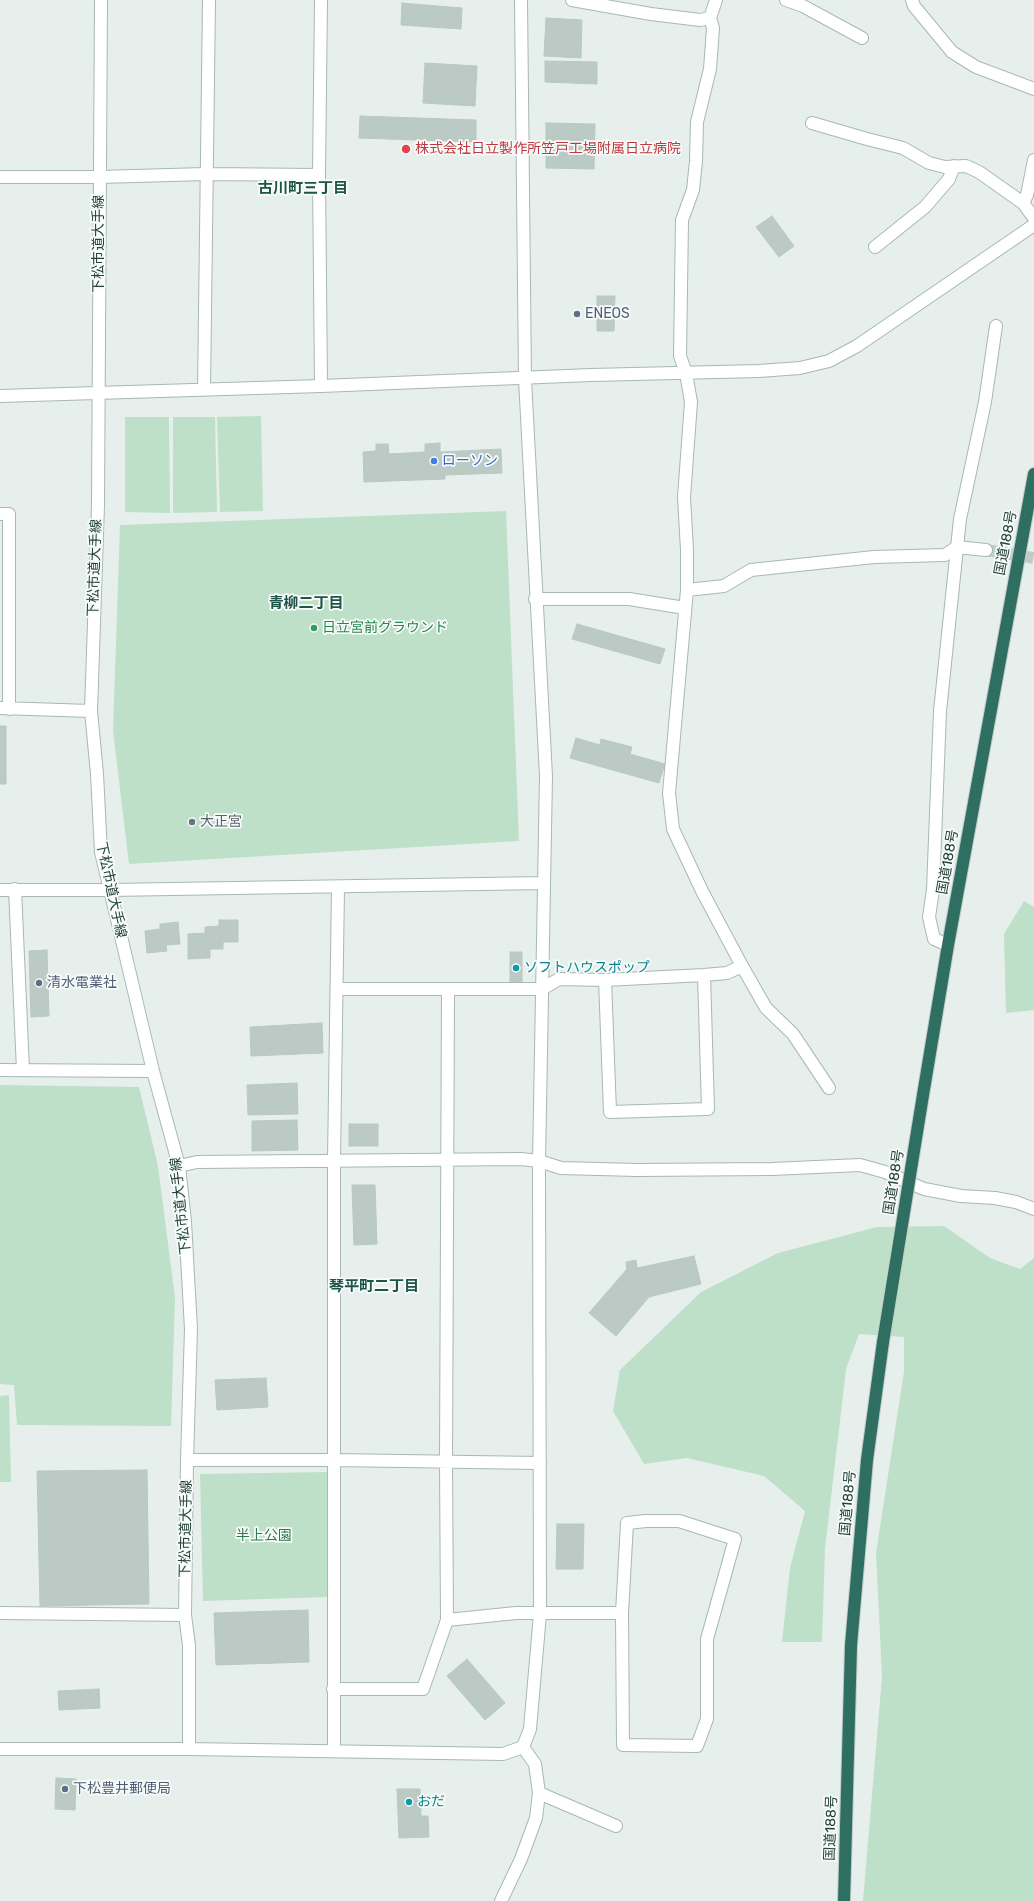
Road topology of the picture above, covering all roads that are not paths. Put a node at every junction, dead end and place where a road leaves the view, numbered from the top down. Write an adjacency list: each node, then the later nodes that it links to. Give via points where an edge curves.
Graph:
1 (101, 0): 19 (street, 下松市道大手線)
2 (209, 0): 16 (street)
3 (321, 0): 17 (street)
4 (522, 0): 26 (street)
5 (572, 0): 10 (street, via 651,14 700,20)
6 (716, 0): 10 (street)
7 (786, 0): 9 (street)
8 (912, 0): 12 (street, via 914,6 952,52 976,67)
9 (804, 3): 11 (street)
10 (710, 18): 25 (street, via 713,28 710,69 697,122 693,190 682,220 680,356)
11 (862, 38)
12 (1034, 89)
13 (812, 123): 15 (street, via 903,148 929,163 945,167)
14 (1034, 160): 20 (street)
15 (954, 166): 20 (street, via 966,166 979,172); 23 (street, via 949,179 925,208)
16 (205, 174): 17 (street); 19 (street); 28 (street)
17 (319, 175): 27 (street)
18 (0, 177): 19 (street)
19 (99, 177): 29 (street, 下松市道大手線)
20 (1023, 203): 21 (street)
21 (1034, 218)
22 (1034, 225): 25 (street, via 857,346 829,361 794,369)
23 (875, 247)
24 (996, 326): 33 (street, via 985,402 960,519)
25 (686, 373): 26 (street); 35 (street, via 691,402 684,497)
26 (525, 379): 27 (street); 36 (street)
27 (321, 386): 28 (street)
28 (204, 390): 29 (street)
29 (99, 394): 30 (street); 39 (street, 下松市道大手線)
30 (0, 396)
31 (1034, 474): 45 (highway, 国道188号)
32 (0, 514): 38 (street, via 9,514)
33 (957, 547): 34 (street); 35 (street, via 945,555 874,557 751,570 724,586); 45 (street, via 940,711 933,890 929,917 934,939)
34 (986, 550)
35 (687, 590): 37 (street)
36 (535, 599): 37 (street, via 629,599); 40 (street, via 546,776)
37 (685, 608): 46 (street, via 669,793 673,829)
38 (4, 709): 39 (street)
39 (91, 711): 44 (street, 下松市道大手線, via 101,852)
40 (544, 883): 41 (street); 51 (street)
41 (338, 887): 44 (street); 49 (street)
42 (15, 889): 43 (street); 44 (street); 53 (street)
43 (0, 890)
44 (110, 890): 54 (street, 下松市道大手線)
45 (948, 946): 78 (highway, 国道188号, bridge, via 883,1342 867,1460 851,1645)
46 (742, 966): 47 (street, via 727,973); 55 (street, via 766,1008 793,1034)
47 (704, 975): 48 (street); 48 (street, via 708,1109 610,1112)
48 (605, 980): 51 (street, via 559,979)
49 (338, 989): 50 (street); 56 (street)
50 (448, 989): 51 (street); 57 (street)
51 (542, 989): 58 (street)
52 (0, 1070): 53 (street)
53 (23, 1070): 54 (street)
54 (153, 1071): 59 (street, 下松市道大手線)
55 (829, 1088)
56 (334, 1160): 57 (street); 59 (street, via 197,1162); 62 (street)
57 (446, 1160): 58 (street); 63 (street)
58 (539, 1161): 60 (street, via 561,1168 637,1170 772,1169 860,1165 885,1172 924,1189 961,1196 995,1198); 64 (street)
59 (179, 1166): 61 (street, 下松市道大手線, via 191,1329)
60 (1034, 1209)
61 (187, 1460): 62 (street); 68 (street, 下松市道大手線)
62 (332, 1460): 63 (street); 70 (street)
63 (446, 1461): 64 (street); 69 (street)
64 (540, 1463): 67 (street)
65 (0, 1613): 68 (street)
66 (622, 1613): 66 (street, via 627,1523 679,1521 735,1539 707,1639 707,1719 697,1746 623,1745); 67 (street)
67 (540, 1614): 69 (street, via 516,1613); 71 (street, via 530,1729)
68 (185, 1615): 73 (street, 下松市道大手線, via 189,1645)
69 (447, 1620): 70 (street, via 423,1689)
70 (333, 1689): 74 (street)
71 (523, 1747): 74 (street, via 504,1754); 75 (street, via 535,1764)
72 (0, 1749): 73 (street)
73 (189, 1749): 74 (street)
74 (334, 1751)
75 (539, 1793): 76 (street); 77 (street, via 536,1818 521,1859)
76 (616, 1826)
77 (501, 1901)
78 (844, 1901)

